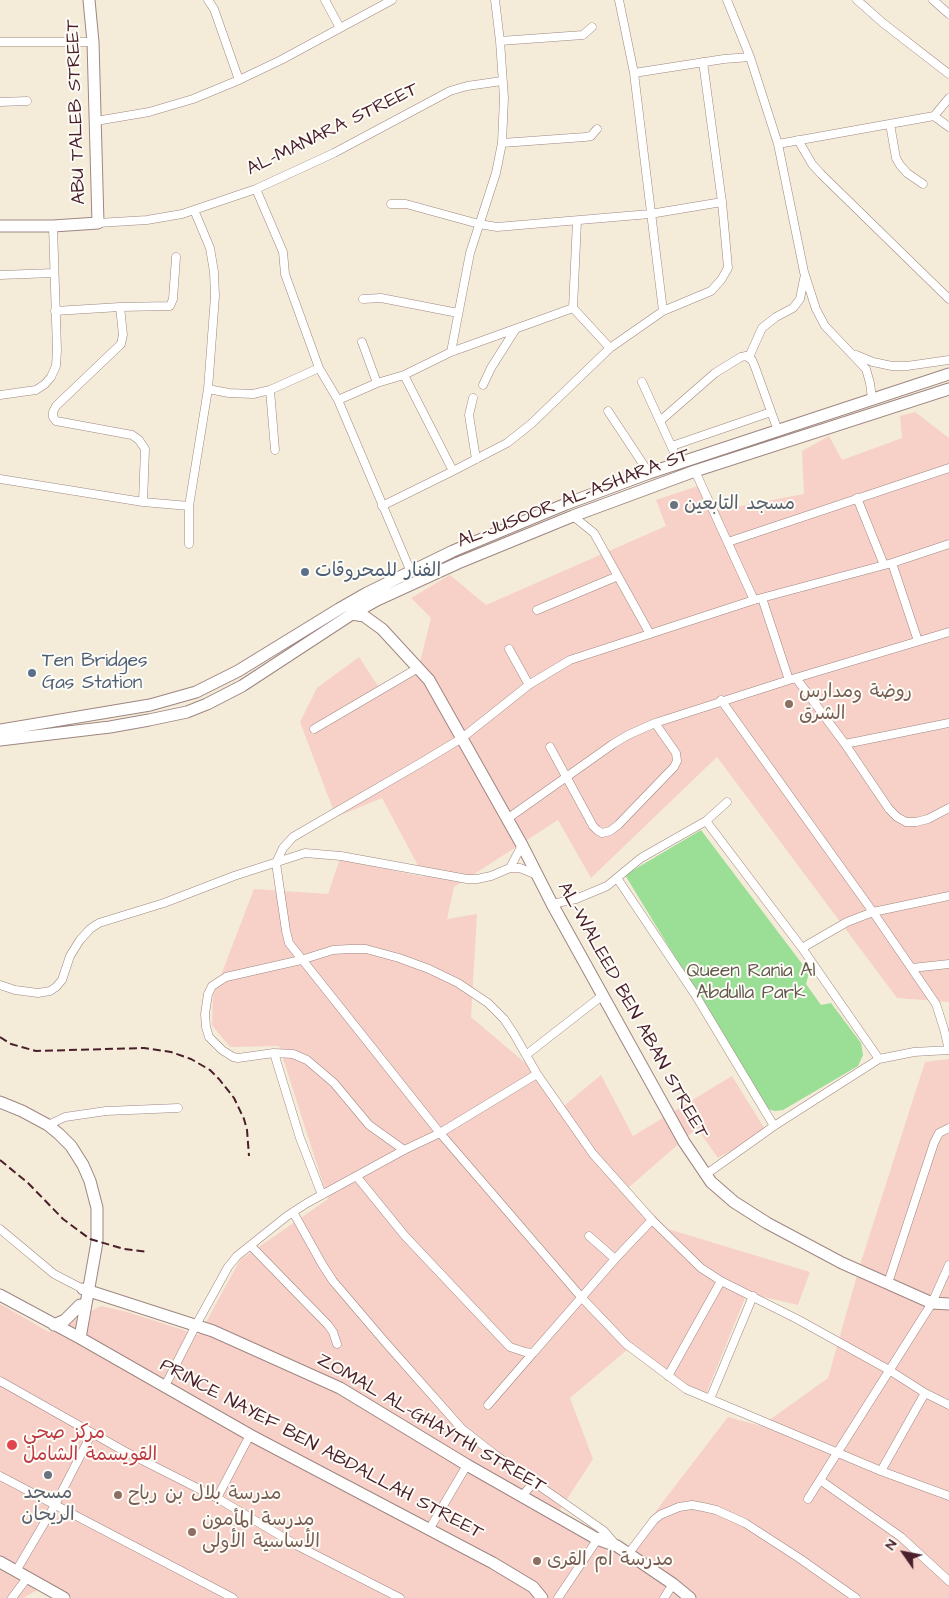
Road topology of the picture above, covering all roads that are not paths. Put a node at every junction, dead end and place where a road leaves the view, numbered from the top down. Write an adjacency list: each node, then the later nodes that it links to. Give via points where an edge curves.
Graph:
1 (90, 0): 15 (street, ABU TALEB STREET)
2 (208, 0): 20 (street)
3 (325, 0): 12 (street)
4 (392, 0): 12 (street)
5 (495, 0): 13 (street)
6 (619, 0): 18 (street)
7 (726, 0): 16 (street)
8 (857, 0): 19 (street)
9 (933, 0): 10 (street)
10 (949, 14)
11 (592, 27): 13 (street, via 580,35)
12 (340, 28): 20 (street)
13 (500, 41): 21 (street)
14 (0, 42): 15 (street)
15 (93, 42): 26 (street, ABU TALEB STREET)
16 (750, 57): 17 (street); 32 (street)
17 (703, 62): 18 (street); 35 (street)
18 (634, 73): 38 (street)
19 (949, 74)
20 (239, 80): 26 (street, via 149,112)
21 (502, 81): 31 (street); 34 (street, AL-MANARA STREET, via 450,90 334,153)
22 (949, 98): 25 (street)
23 (28, 101): 24 (street)
24 (0, 102)
25 (934, 116): 27 (street); 28 (street)
26 (96, 121): 40 (street, ABU TALEB STREET)
27 (890, 124): 30 (street); 33 (street, via 896,158 907,173)
28 (949, 128)
29 (598, 129): 31 (street, via 585,138)
30 (798, 140): 32 (street); 49 (street, via 821,174)
31 (502, 142): 41 (street)
32 (778, 144): 45 (street)
33 (923, 184)
34 (256, 189): 37 (street, AL-MANARA STREET); 62 (street, via 283,252 285,274)
35 (722, 202): 38 (street); 52 (street, via 728,268 711,290)
36 (391, 204): 41 (street, via 406,204)
37 (194, 210): 40 (street, AL-MANARA STREET, via 147,220); 68 (street, via 210,248 214,272)
38 (650, 214): 39 (street); 52 (street)
39 (577, 221): 41 (street, via 497,227); 51 (street)
40 (98, 223): 43 (street, AL-MANARA STREET)
41 (480, 224): 54 (street, via 470,253)
42 (0, 226): 43 (street, AL-MANARA STREET)
43 (53, 226): 46 (street)
44 (176, 257): 50 (street, via 170,306)
45 (804, 272): 59 (street, via 825,326); 60 (street, via 800,299 762,328)
46 (54, 274): 47 (street); 53 (street)
47 (0, 275)
48 (363, 299): 54 (street, via 381,298)
49 (949, 300)
50 (120, 307): 53 (street); 89 (street, via 123,335 120,344 52,412 56,421 132,435 139,440 144,448)
51 (573, 308): 55 (street); 57 (street)
52 (663, 311): 57 (street)
53 (56, 312): 71 (street, via 56,366 52,376 36,390)
54 (458, 313): 58 (street)
55 (515, 330): 58 (street); 67 (street)
56 (362, 342): 66 (street)
57 (610, 348): 81 (street, via 531,424 506,443)
58 (451, 352): 64 (street)
59 (852, 354): 61 (street, via 892,366); 73 (street, via 866,369)
60 (749, 357): 76 (street); 77 (street, via 741,357 715,373)
61 (949, 360)
62 (319, 368): 69 (street); 74 (street)
63 (949, 374): 73 (street, AL-JUSOOR AL-ASHARA ST)
64 (404, 375): 66 (street); 84 (street)
65 (642, 382): 77 (street)
66 (377, 383): 74 (street)
67 (483, 385)
68 (208, 389): 69 (street, via 241,394); 90 (street)
69 (270, 390): 80 (street)
70 (947, 391): 85 (street, AL-JUSOOR AL-ASHARA ST)
71 (0, 395)
72 (474, 398): 81 (street, via 469,415)
73 (872, 399): 78 (street, AL-JUSOOR AL-ASHARA ST)
74 (338, 400): 91 (street)
75 (608, 411): 86 (street)
76 (771, 412): 78 (street); 79 (street)
77 (660, 421): 79 (street)
78 (778, 431): 82 (street, AL-JUSOOR AL-ASHARA ST)
79 (672, 446): 82 (street)
80 (275, 450)
81 (476, 459): 84 (street)
82 (679, 463): 86 (street, AL-JUSOOR AL-ASHARA ST)
83 (949, 468): 88 (street)
84 (453, 471): 91 (street)
85 (696, 471): 92 (street, AL-JUSOOR AL-ASHARA ST); 93 (street)
86 (649, 473): 96 (street, AL-JUSOOR AL-ASHARA ST, via 566,504)
87 (0, 479): 89 (street)
88 (857, 498): 93 (street); 97 (street)
89 (143, 502): 90 (street)
90 (189, 506): 94 (street)
91 (382, 506): 98 (street)
92 (573, 516): 96 (street, AL-JUSOOR AL-ASHARA ST); 99 (street, via 592,530)
93 (728, 542): 100 (street)
94 (188, 544)
95 (949, 544): 97 (street)
96 (455, 557): 98 (street, AL-JUSOOR AL-ASHARA ST); 101 (street, AL-JUSOOR AL-ASHARA ST)
97 (888, 564): 100 (street); 107 (street)
98 (411, 572): 116 (street, AL-JUSOOR AL-ASHARA ST, via 352,601 238,671 196,692 150,705)
99 (618, 576): 102 (street); 106 (street)
100 (758, 599): 106 (street); 110 (street)
101 (377, 600): 103 (street, AL-JUSOOR AL-ASHARA ST); 104 (street, AL-WALEED BEN ABAN STREET, via 375,613)
102 (537, 610)
103 (352, 614): 104 (street, AL-WALEED BEN ABAN STREET, via 364,616); 118 (street, AL-JUSOOR AL-ASHARA ST, via 242,686 193,709 110,727)
104 (382, 629): 109 (street, AL-WALEED BEN ABAN STREET)
105 (949, 632): 107 (street)
106 (650, 634): 111 (street, via 570,660)
107 (918, 641): 110 (street)
108 (509, 649): 111 (street)
109 (418, 668): 115 (street); 117 (street, AL-WALEED BEN ABAN STREET, via 429,680)
110 (793, 679): 112 (street); 119 (street)
111 (529, 685): 117 (street)
112 (721, 700): 113 (street); 133 (street)
113 (654, 723): 121 (street, via 620,740); 121 (street, via 676,753 677,761 610,831 602,833 597,830)
114 (949, 723): 119 (street)
115 (314, 729)
116 (0, 730)
117 (462, 738): 124 (street, AL-WALEED BEN ABAN STREET); 127 (street, via 293,837)
118 (0, 740)
119 (845, 744): 123 (street, via 897,817 906,822 928,820)
120 (550, 747): 121 (street)
121 (567, 777): 124 (street)
122 (727, 802): 125 (street)
123 (949, 808)
124 (507, 819): 126 (street, AL-WALEED BEN ABAN STREET)
125 (706, 821): 130 (street, via 641,858); 134 (street)
126 (522, 845): 128 (street); 129 (street, AL-WALEED BEN ABAN STREET)
127 (276, 863): 128 (street, via 314,852 466,879 491,876); 135 (street, via 289,943); 138 (street, via 90,929 70,956 62,980 50,991 23,991)
128 (510, 868): 129 (street, via 520,868)
129 (537, 875): 132 (street, AL-WALEED BEN ABAN STREET)
130 (618, 878): 132 (street, via 590,894); 149 (street, via 696,996)
131 (949, 896): 133 (street)
132 (552, 904): 139 (street, AL-WALEED BEN ABAN STREET)
133 (872, 912): 134 (street, via 847,922); 137 (street)
134 (802, 948): 143 (street)
135 (301, 960): 141 (street, via 226,977 212,986 208,994 206,1027 209,1037 222,1050 238,1058); 142 (street, via 333,950 366,949 429,969 488,1003 504,1019); 151 (street)
136 (949, 964): 137 (street)
137 (912, 968): 140 (street, via 936,1004)
138 (0, 986)
139 (602, 995): 142 (street); 153 (street, AL-WALEED BEN ABAN STREET)
140 (949, 1050): 143 (street)
141 (274, 1052): 152 (street, via 293,1054 307,1060 334,1082 369,1125); 155 (street, via 300,1138)
142 (526, 1055): 144 (street)
143 (879, 1059): 149 (street)
144 (537, 1074): 151 (street); 157 (street, via 593,1154)
145 (0, 1102): 148 (street)
146 (0, 1107): 165 (street, via 45,1128 65,1146 78,1168 88,1197 90,1218)
147 (178, 1108): 148 (street, via 106,1111 65,1117)
148 (48, 1125): 165 (street, via 71,1146 83,1165 97,1208 97,1242)
149 (774, 1126): 153 (street)
150 (949, 1128): 164 (street, via 940,1133 934,1143)
151 (440, 1133): 152 (street); 168 (street)
152 (404, 1150): 154 (street)
153 (705, 1175): 164 (street, AL-WALEED BEN ABAN STREET, via 721,1192 767,1223 842,1263)
154 (357, 1177): 155 (street); 176 (street, via 405,1236 510,1347)
155 (322, 1195): 156 (street)
156 (293, 1212): 160 (street); 192 (street, via 333,1281 429,1394 462,1429)
157 (652, 1220): 161 (street); 163 (street, via 695,1263)
158 (0, 1229): 165 (street, via 54,1274)
159 (589, 1236): 161 (street)
160 (251, 1246): 173 (street, via 231,1262); 175 (street, via 328,1325)
161 (615, 1258): 168 (street)
162 (949, 1265): 169 (street)
163 (721, 1281): 167 (street); 178 (street)
164 (888, 1283): 169 (street, AL-WALEED BEN ABAN STREET)
165 (86, 1290): 170 (street); 173 (street, ZOMAL AL-GHAYTHI STREET); 174 (street)
166 (0, 1295): 172 (street, PRINCE NAYEF BEN ABDALLAH STREET)
167 (753, 1296): 177 (street); 182 (street)
168 (582, 1298): 176 (street); 178 (street, via 626,1344)
169 (932, 1303): 171 (street, AL-WALEED BEN ABAN STREET); 177 (street)
170 (80, 1304): 172 (street, via 65,1320); 174 (street)
171 (949, 1304)
172 (54, 1325): 174 (street, PRINCE NAYEF BEN ABDALLAH STREET)
173 (196, 1325): 180 (street); 188 (street, ZOMAL AL-GHAYTHI STREET, via 340,1388)
174 (77, 1337): 180 (street, PRINCE NAYEF BEN ABDALLAH STREET)
175 (337, 1344)
176 (533, 1353): 183 (street)
177 (889, 1370): 181 (street); 187 (street)
178 (668, 1376): 182 (street, via 686,1389)
179 (0, 1381): 185 (street)
180 (165, 1386): 186 (street, PRINCE NAYEF BEN ABDALLAH STREET)
181 (925, 1393): 184 (street); 189 (street)
182 (710, 1399): 187 (street)
183 (488, 1405)
184 (949, 1405)
185 (92, 1433): 195 (street); 197 (street)
186 (250, 1435): 195 (street); 198 (street, PRINCE NAYEF BEN ABDALLAH STREET)
187 (838, 1451): 189 (street); 191 (street)
188 (467, 1465): 193 (street, ZOMAL AL-GHAYTHI STREET); 198 (street)
189 (881, 1471): 194 (street)
190 (0, 1476): 197 (street)
191 (820, 1480): 196 (street); 204 (street, via 900,1537)
192 (535, 1482): 193 (street); 199 (street)
193 (522, 1496): 199 (street, ZOMAL AL-GHAYTHI STREET)
194 (949, 1496)
195 (217, 1498): 209 (street, via 298,1546)
196 (808, 1499)
197 (55, 1505): 202 (street); 208 (street)
198 (430, 1528): 210 (street, PRINCE NAYEF BEN ABDALLAH STREET, via 517,1576)
199 (600, 1535): 200 (street, ZOMAL AL-GHAYTHI STREET); 211 (street)
200 (628, 1553): 205 (street, ZOMAL AL-GHAYTHI STREET); 214 (street, via 660,1515 679,1507 704,1507 745,1523)
201 (0, 1562): 202 (street)
202 (16, 1571): 203 (street)
203 (28, 1578): 206 (street); 207 (street)
204 (949, 1581)
205 (672, 1584): 212 (street); 213 (street, ZOMAL AL-GHAYTHI STREET)
206 (12, 1598)
207 (64, 1598)
208 (233, 1598)
209 (399, 1598)
210 (542, 1598)
211 (558, 1598)
212 (664, 1598)
213 (690, 1598)
214 (856, 1598)

